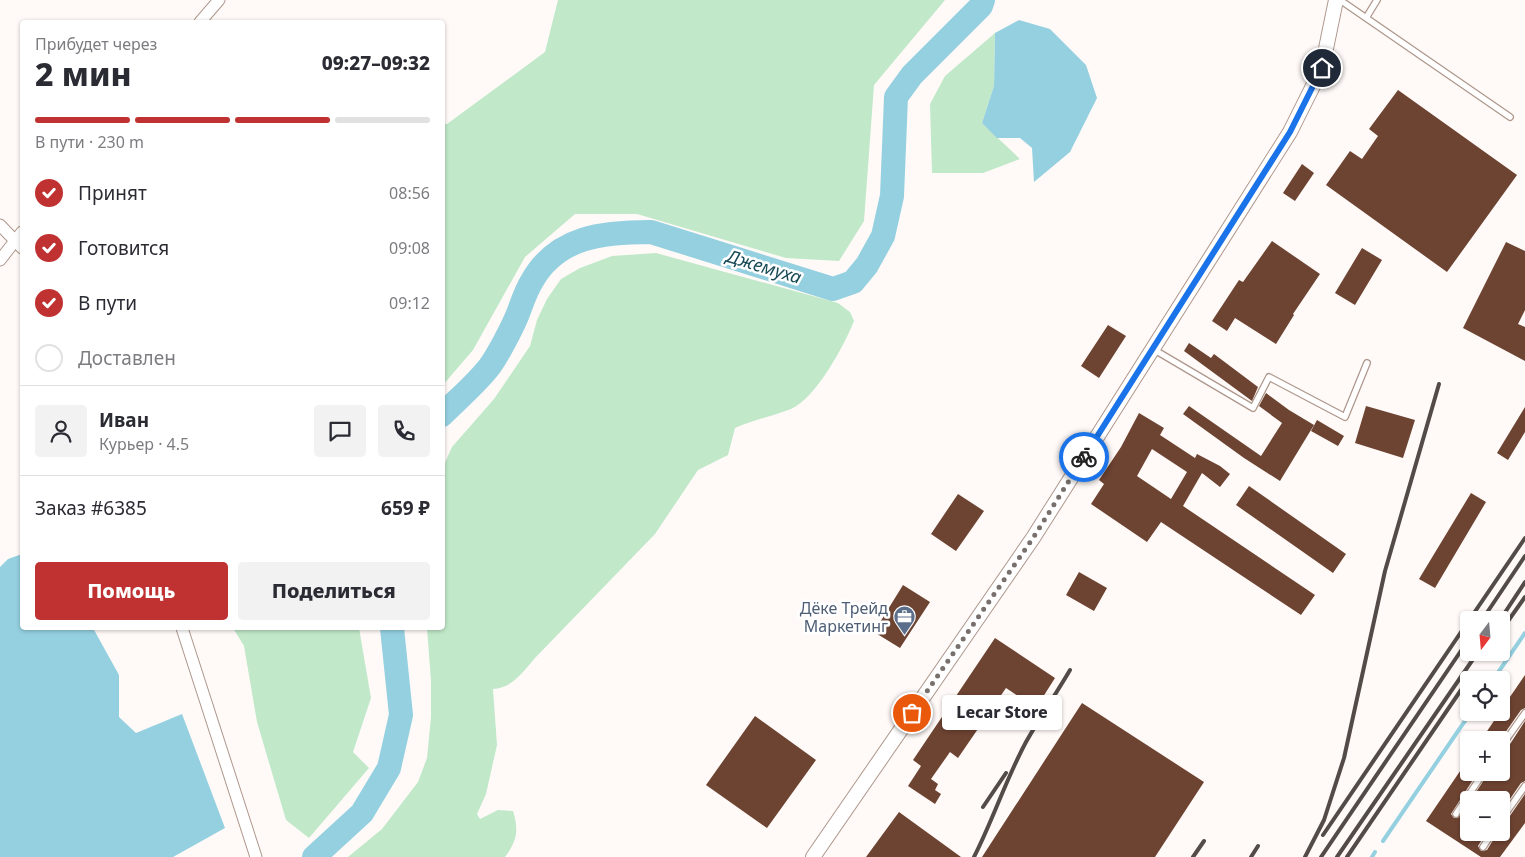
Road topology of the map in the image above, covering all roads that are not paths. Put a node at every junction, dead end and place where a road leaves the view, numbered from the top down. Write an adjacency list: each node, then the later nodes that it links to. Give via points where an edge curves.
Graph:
1 (220, 0): 5 (street)
2 (1338, 0): 4 (lane); 10 (street, via 1322,68 1290,132)
3 (1377, 0): 4 (lane)
4 (1366, 18): 6 (lane)
5 (202, 20)
6 (1510, 117)
7 (0, 224): 8 (street)
8 (20, 240): 9 (street)
9 (0, 260)
10 (1153, 349): 11 (lane, via 1253,408 1269,377 1345,417); 22 (street, via 1033,538)
11 (1367, 363)
12 (183, 630): 21 (street)
13 (1525, 712): 14 (lane)
14 (1510, 734)
15 (1478, 781): 18 (lane)
16 (1525, 786): 17 (lane)
17 (1510, 807)
18 (1456, 814)
19 (1487, 841): 20 (lane)
20 (1483, 847)
21 (256, 857)
22 (813, 857)

